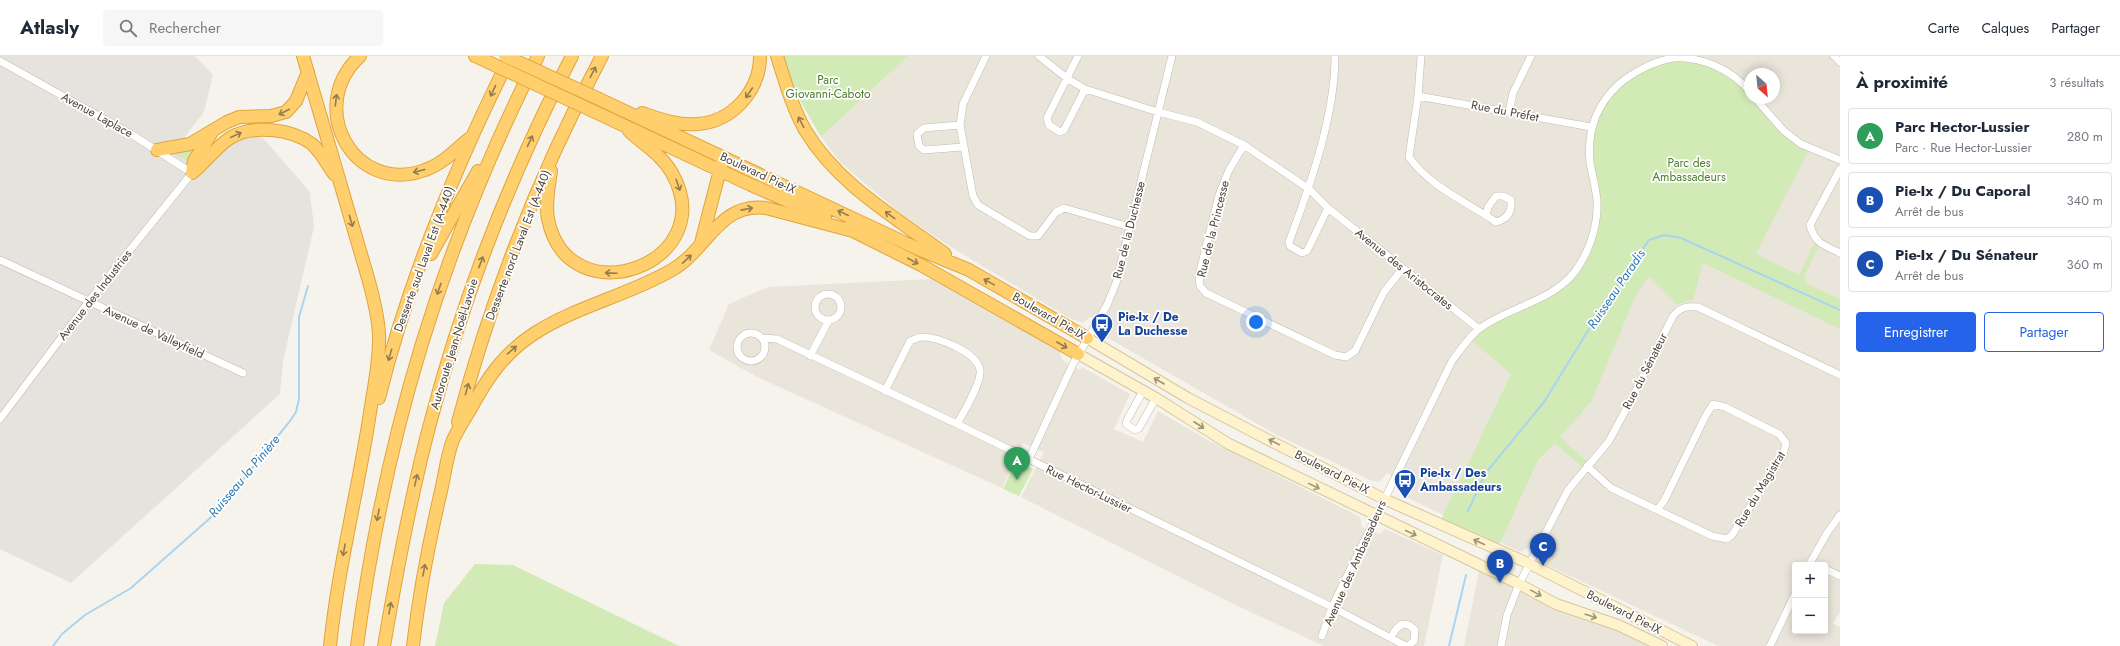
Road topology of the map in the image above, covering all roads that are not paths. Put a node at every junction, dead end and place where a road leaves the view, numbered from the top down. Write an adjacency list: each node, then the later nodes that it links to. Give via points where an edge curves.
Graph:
1 (303, 56): 23 (highway)
2 (360, 56): 37 (highway, one-way to 2, via 439,163 420,172 388,173 377,170 363,161 351,150 342,135 335,109 341,81)
3 (475, 56): 33 (highway, Boulevard Pie-IX, bridge)
4 (505, 56): 28 (highway, Boulevard Pie-IX, bridge)
5 (510, 56): 37 (highway, Desserte sud Laval Est (A-440), one-way to 37)
6 (538, 56): 32 (highway)
7 (572, 56): 96 (highway, Autoroute Jean-Noël-Lavoie, one-way to 7, via 415,481 455,335 508,191)
8 (602, 56): 42 (highway, Desserte nord Laval Est (A-440), one-way to 8)
9 (760, 56): 28 (highway, one-way to 28, via 758,74 748,95 733,111 713,121 681,124)
10 (777, 56): 56 (highway, one-way to 10, via 864,195 832,167 798,115)
11 (986, 56): 34 (street, via 963,104)
12 (1039, 56): 24 (street, Avenue des Aristocrates)
13 (1078, 56): 24 (street)
14 (1172, 56): 30 (street, Rue de la Duchesse)
15 (1335, 56): 48 (street, via 1327,119)
16 (1421, 56): 27 (street)
17 (1531, 56): 31 (street, via 1513,93)
18 (1834, 56): 22 (street)
19 (1671, 57): 20 (street, Avenue des Ambassadeurs); 35 (street, Avenue des Ambassadeurs, via 1628,76 1600,106)
20 (1694, 57): 25 (street, Avenue des Ambassadeurs, via 1712,63)
21 (0, 61): 40 (street, Avenue Laplace)
22 (1840, 62)
23 (308, 72): 36 (highway, one-way to 36, via 296,101 286,112 271,116 239,117); 47 (highway)
24 (1068, 78): 26 (street, Avenue des Aristocrates); 26 (street, via 1047,118 1049,125 1060,132 1064,130)
25 (1744, 87)
26 (1085, 89): 30 (street, Avenue des Aristocrates)
27 (1418, 96): 31 (street, Rue du Préfet); 50 (street, via 1409,157 1415,166 1436,184)
28 (602, 100): 41 (highway, Boulevard Pie-IX)
29 (1760, 104): 43 (street, via 1784,131 1801,144)
30 (1158, 112): 38 (street, Avenue des Aristocrates, via 1197,122); 51 (street, Rue de la Duchesse)
31 (1509, 112): 35 (street, Rue du Préfet)
32 (505, 123): 58 (highway); 95 (highway, one-way to 95, via 444,273 404,402 373,542)
33 (620, 123): 42 (highway, one-way to 42, via 664,161 676,180 681,196 681,215 673,238 661,254 643,266 618,273 600,272 580,264 563,249 552,232 548,212); 45 (highway, Boulevard Pie-IX)
34 (960, 125): 39 (street); 39 (street, via 924,128 917,134 920,146 924,150)
35 (1591, 127): 63 (street, Avenue des Ambassadeurs, via 1590,162 1597,202 1594,230 1580,264 1554,290)
36 (212, 132): 40 (highway, via 186,146); 46 (highway, via 194,161)
37 (472, 136): 58 (highway, Desserte sud Laval Est (A-440))
38 (1244, 145): 48 (street, Avenue des Aristocrates); 57 (street, Rue de la Princesse, via 1229,170 1219,195 1199,275 1200,286 1206,293 1335,355 1346,357 1355,351 1384,292)
39 (963, 147): 51 (street, via 973,196 978,205 1030,236 1038,236 1056,212 1064,208)
40 (157, 150): 46 (street, Avenue Laplace)
41 (723, 157): 45 (highway); 56 (highway, Boulevard Pie-IX, one-way to 41, via 916,248)
42 (552, 158): 77 (highway, Desserte nord Laval Est (A-440), one-way to 42, via 491,312)
43 (1840, 160)
44 (1840, 169): 54 (street, via 1810,225 1818,242)
45 (720, 170): 52 (highway, Boulevard Pie-IX); 53 (highway)
46 (192, 173): 47 (highway, one-way to 47, via 230,138 242,132 259,130 292,135 307,141 319,151); 59 (street, Avenue des Industries)
47 (340, 184): 80 (highway, one-way to 80, via 371,291 379,334)
48 (1309, 189): 49 (street, Avenue des Aristocrates); 49 (street, via 1289,242 1290,246 1302,253 1307,251)
49 (1328, 208): 57 (street, Avenue des Aristocrates)
50 (1486, 215)
51 (1130, 226): 65 (street, Rue de la Duchesse, via 1116,284)
52 (854, 231): 53 (highway, one-way to 52, via 732,213 755,207 773,209); 61 (highway, Boulevard Pie-IX, one-way to 61, via 922,265)
53 (700, 244): 77 (highway, one-way to 53, via 487,379 500,361 519,344 556,321 671,270 688,258)
54 (1840, 253)
55 (0, 260): 59 (street, Avenue de Valleyfield)
56 (959, 265): 60 (highway, Boulevard Pie-IX, one-way to 56)
57 (1403, 268): 63 (street, Avenue des Aristocrates)
58 (414, 283): 80 (highway, Desserte sud Laval Est (A-440), one-way to 80, via 396,334)
59 (89, 301): 68 (street, Avenue de Valleyfield); 74 (street, Avenue des Industries)
60 (1028, 304): 61 (highway, via 1027,314); 65 (highway, Boulevard Pie-IX)
61 (1017, 318): 66 (highway, Boulevard Pie-IX, one-way to 66)
62 (829, 320): 67 (street)
63 (1479, 329): 81 (street, Avenue des Ambassadeurs, via 1452,361)
64 (762, 338): 67 (street, Rue Hector-Lussier, via 777,339)
65 (1087, 338): 66 (street, Rue de la Duchesse); 81 (street, Boulevard Pie-IX, one-way to 65, via 1188,398)
66 (1078, 354): 70 (street, Boulevard Pie-IX); 78 (street, Rue de la Duchesse)
67 (810, 356): 71 (street, Rue Hector-Lussier)
68 (243, 373)
69 (1840, 375): 79 (street, Rue du Sénateur, via 1698,307 1685,306 1672,316 1609,441)
70 (1143, 390): 72 (street, Boulevard Pie-IX); 72 (street, via 1127,420 1126,424 1129,427 1134,430 1140,428)
71 (885, 391): 76 (street, Rue Hector-Lussier); 76 (street, via 910,341 920,337 937,339 964,351 976,360 980,372)
72 (1156, 398): 84 (street, Boulevard Pie-IX, one-way to 84, via 1229,444)
73 (0, 405): 74 (street)
74 (8, 409): 75 (street, Avenue des Industries)
75 (0, 419)
76 (957, 424): 78 (street, Rue Hector-Lussier)
77 (453, 440): 97 (highway, one-way to 77, via 430,541)
78 (1029, 460): 91 (street, Rue Hector-Lussier)
79 (1587, 466): 82 (street, Rue du Magistrat, via 1611,488); 86 (street, Rue du Sénateur, via 1568,490)
80 (361, 470): 94 (highway, one-way to 94, via 343,554)
81 (1384, 499): 84 (street, Avenue des Ambassadeurs); 86 (street, Boulevard Pie-IX, one-way to 81)
82 (1658, 509): 82 (street, Rue du Magistrat, via 1712,536 1727,539 1782,455 1786,444 1779,434 1725,407 1713,404)
83 (1840, 515): 85 (street, via 1827,533)
84 (1376, 517): 89 (street, Boulevard Pie-IX, one-way to 89); 91 (street, Avenue des Ambassadeurs)
85 (1813, 562)
86 (1530, 564): 89 (street, Rue du Sénateur); 100 (street, Boulevard Pie-IX)
87 (1828, 570): 88 (street)
88 (1840, 576)
89 (1519, 584): 98 (street, Rue du Sénateur, via 1506,616); 99 (street, Boulevard Pie-IX, one-way to 99, via 1556,604 1618,625)
90 (1793, 598): 101 (street)
91 (1332, 607): 92 (street, Avenue des Ambassadeurs); 93 (street, Rue Hector-Lussier)
92 (1322, 636)
93 (1391, 637)
94 (330, 646)
95 (357, 646)
96 (384, 646)
97 (413, 646)
98 (1501, 646)
99 (1662, 646)
100 (1692, 646)
101 (1770, 646)

